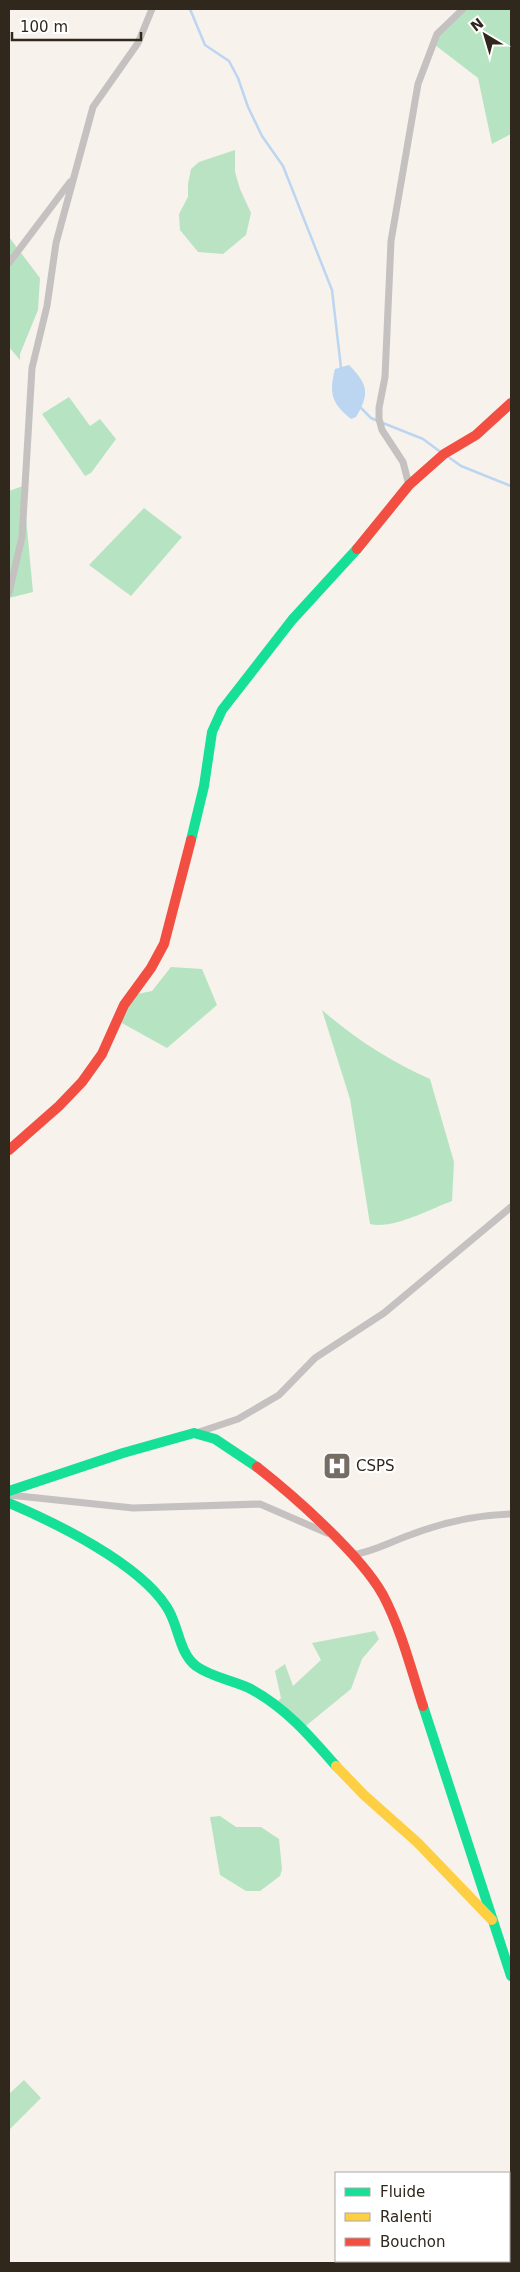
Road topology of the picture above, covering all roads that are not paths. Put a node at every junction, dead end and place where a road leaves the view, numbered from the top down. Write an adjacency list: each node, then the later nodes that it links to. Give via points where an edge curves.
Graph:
1 (152, 9): 3 (street, via 138,43 93,107)
2 (462, 9): 6 (street, via 437,34 418,84 391,241 385,377 379,420 403,462)
3 (72, 180): 4 (street); 7 (street, via 56,243 47,306 32,368 22,537)
4 (9, 263)
5 (511, 403): 6 (street, via 476,435 444,454)
6 (409, 485): 8 (street, via 350,558 292,620 222,710 212,732 204,786 160,957 128,999 107,1044 81,1084 64,1103)
7 (9, 593)
8 (9, 1150)
9 (511, 1207): 10 (street, via 384,1313 315,1358 271,1401 238,1419)
10 (195, 1433): 11 (street, via 146,1446); 14 (street, via 214,1438 257,1468)
11 (9, 1493): 14 (street, via 133,1508 260,1504)
12 (9, 1503): 16 (street, via 38,1515 92,1546 152,1590 170,1611 189,1658 196,1666 274,1703 325,1752 355,1788 419,1844)
13 (511, 1514): 15 (street, via 454,1520)
14 (334, 1536): 15 (street)
15 (352, 1555): 16 (street, via 381,1592 399,1632)
16 (493, 1921): 17 (street)
17 (511, 1976)

